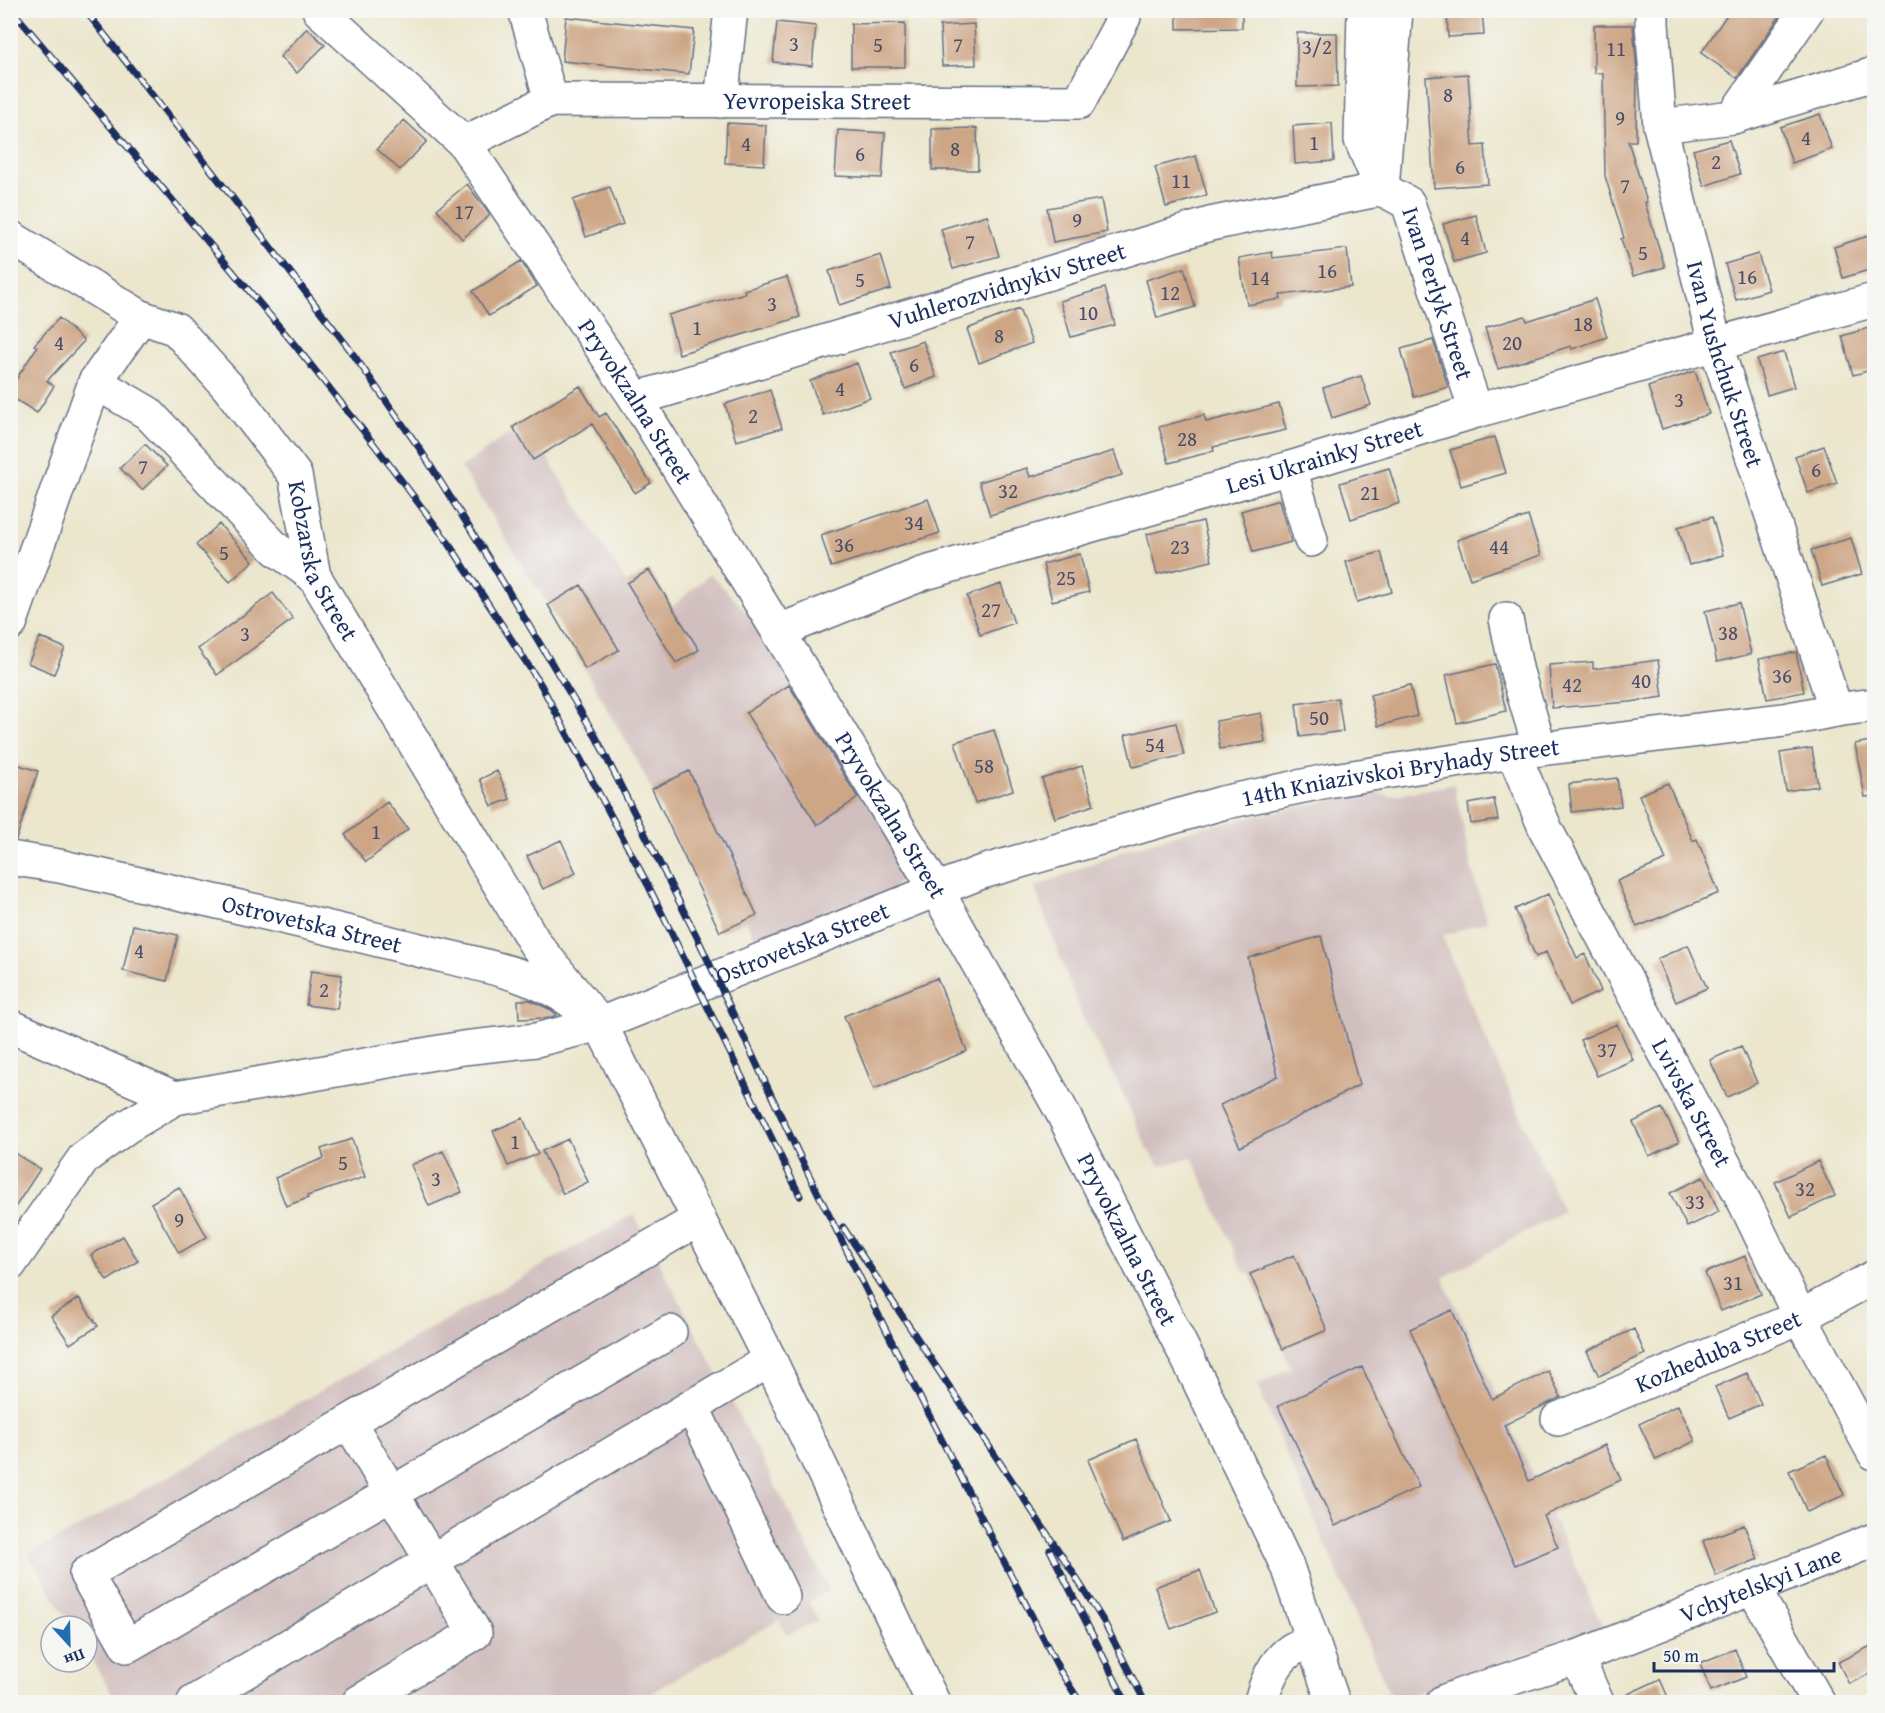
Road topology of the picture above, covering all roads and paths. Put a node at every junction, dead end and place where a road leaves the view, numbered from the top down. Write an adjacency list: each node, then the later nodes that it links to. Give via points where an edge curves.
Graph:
1 (319, 10): 14 (street, Pryvokzalna Street)
2 (525, 10): 10 (street)
3 (730, 10): 11 (street)
4 (1125, 10): 11 (street, Yevropeiska Street, via 1080,102)
5 (1364, 10): 15 (street, Ivan Perlyk Street, via 1361,140)
6 (1396, 10): 15 (street, Ivan Perlyk Street)
7 (1652, 10): 13 (street, Ivan Yushchuk Street)
8 (1807, 10): 12 (street)
9 (1875, 75): 12 (street)
10 (551, 100): 11 (street, Yevropeiska Street); 14 (street, Yevropeiska Street)
11 (721, 101)
12 (1733, 117): 13 (street)
13 (1660, 126): 19 (street, Ivan Yushchuk Street)
14 (464, 143): 21 (street, Pryvokzalna Street)
15 (1382, 189): 21 (street, Vuhlerozvidnykiv Street, via 1210,224); 22 (street, Ivan Perlyk Street, via 1408,203)
16 (10, 237): 18 (street, Kobzarska Street)
17 (1875, 300): 19 (street, Lesi Ukrainky Street)
18 (141, 317): 20 (street); 25 (street, Kobzarska Street, via 176,329 229,388 295,475)
19 (1715, 343): 22 (street, Lesi Ukrainky Street); 30 (street, Ivan Yushchuk Street)
20 (95, 382): 25 (street, via 148,413 276,549); 27 (street)
21 (636, 399): 28 (street, Pryvokzalna Street)
22 (1476, 411): 23 (street, Lesi Ukrainky Street)
23 (1290, 468): 24 (street); 28 (street, Lesi Ukrainky Street, via 922,574)
24 (1311, 540)
25 (314, 576): 36 (street, Kobzarska Street, via 536,945)
26 (1506, 619): 31 (street, Lvivska Street)
27 (10, 624)
28 (779, 631): 35 (street, Pryvokzalna Street)
29 (1875, 705): 30 (street, 14th Kniazivskoi Bryhady Street)
30 (1836, 710): 31 (street, 14th Kniazivskoi Bryhady Street, via 1784,720)
31 (1527, 751): 35 (street, 14th Kniazivskoi Bryhady Street, via 1327,782 1222,803 979,873); 42 (street, Lvivska Street, via 1546,830 1744,1203)
32 (10, 840): 34 (street, via 35,849)
33 (10, 858): 34 (street, Ostrovetska Street)
34 (59, 866): 36 (street, Ostrovetska Street, via 515,974 562,993)
35 (937, 891): 36 (street, Ostrovetska Street); 54 (street, Pryvokzalna Street, via 1060,1108 1193,1369 1287,1566)
36 (600, 1024): 38 (street, Ostrovetska Street, via 536,1040 463,1048); 39 (street)
37 (10, 1026): 38 (street)
38 (176, 1098): 40 (street, Ostrovetska Street, via 84,1158)
39 (699, 1220): 44 (street); 47 (street)
40 (10, 1264)
41 (1875, 1277): 42 (street, Kozheduba Street)
42 (1800, 1317): 46 (street, Kozheduba Street); 48 (street, Lvivska Street)
43 (670, 1332): 49 (street)
44 (770, 1360): 45 (street); 58 (street)
45 (692, 1406): 51 (street); 53 (street)
46 (1558, 1419)
47 (349, 1422): 49 (street); 49 (street, via 86,1574 128,1646)
48 (1875, 1453)
49 (392, 1493): 51 (street)
50 (1875, 1540): 52 (street, Vchytelskyi Lane)
51 (432, 1561): 56 (street); 57 (street, via 475,1634)
52 (1753, 1588): 55 (street, Vchytelskyi Lane); 63 (street)
53 (783, 1597)
54 (1312, 1640): 59 (street, via 1289,1651 1275,1667); 60 (street, Pryvokzalna Street)
55 (1577, 1657): 61 (street, Vchytelskyi Lane); 62 (street)
56 (194, 1702)
57 (360, 1702)
58 (933, 1702)
59 (1262, 1702)
60 (1333, 1702)
61 (1443, 1702)
62 (1597, 1702)
63 (1818, 1702)

